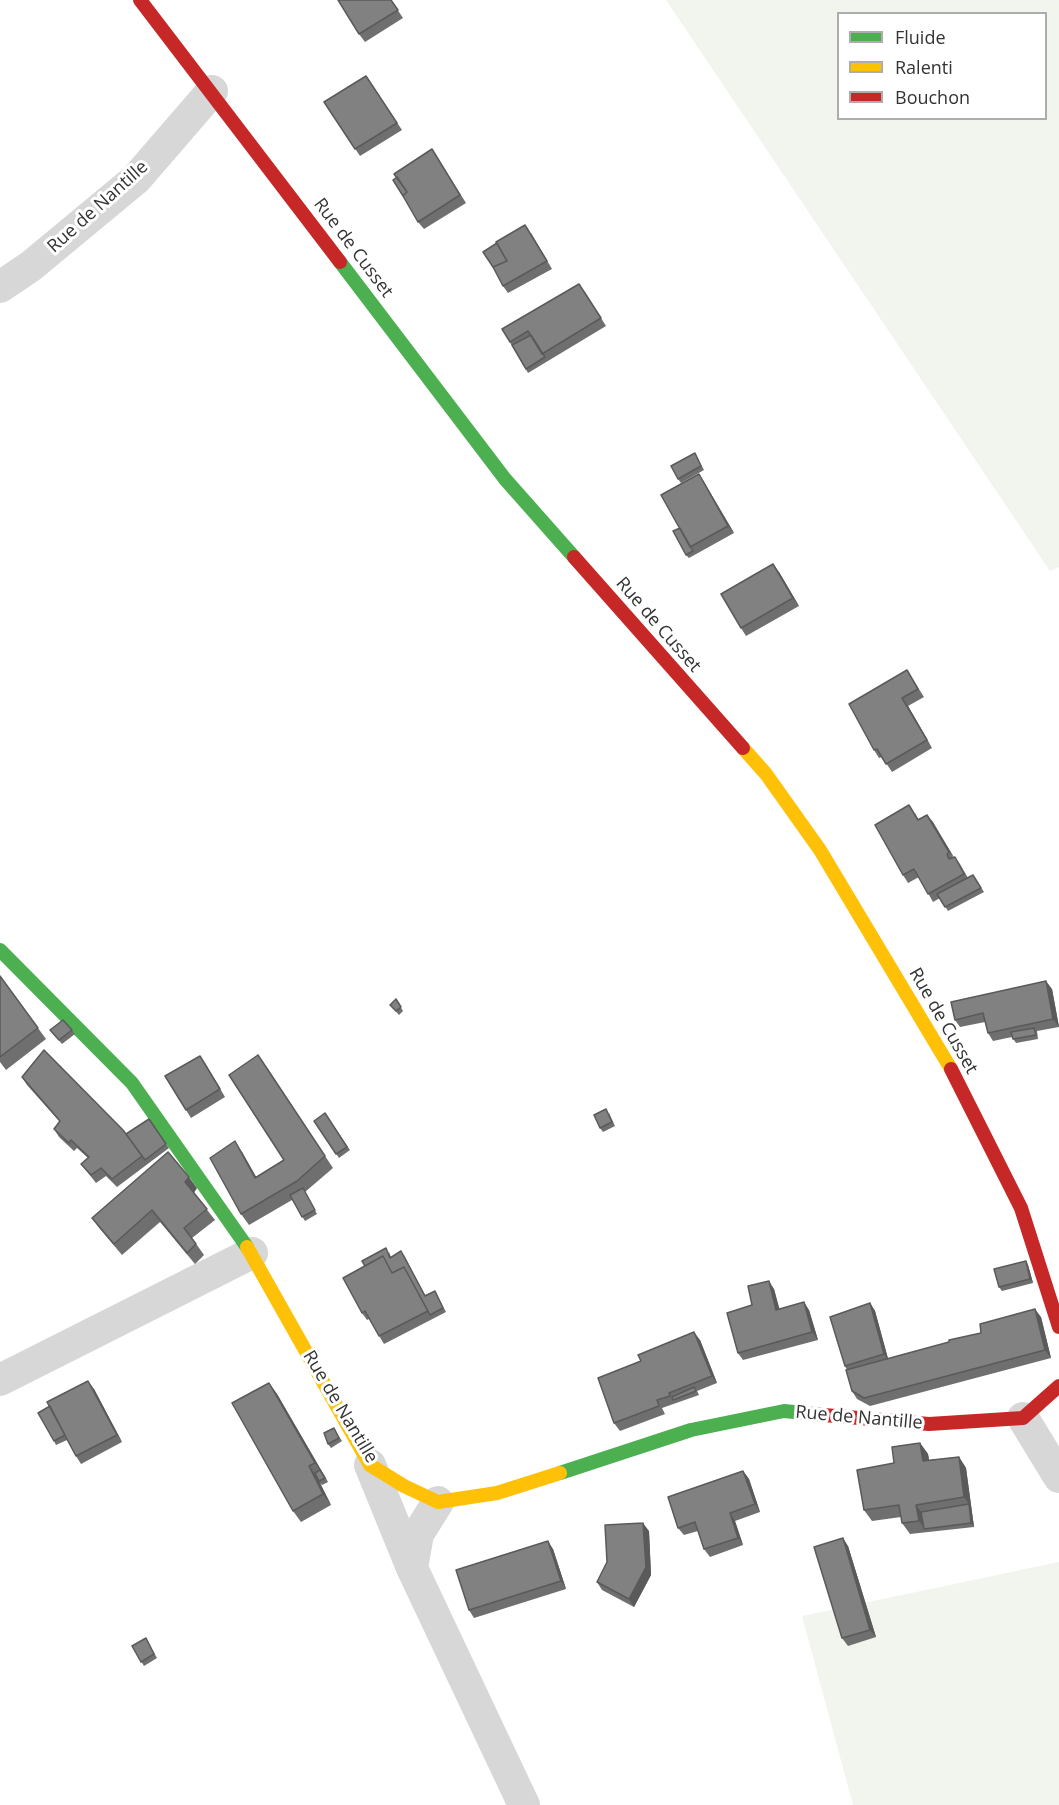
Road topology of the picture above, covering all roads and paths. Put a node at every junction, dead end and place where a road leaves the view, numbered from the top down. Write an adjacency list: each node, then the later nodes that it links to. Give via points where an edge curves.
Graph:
1 (140, 0): 2 (street, Rue de Cusset)
2 (212, 91): 3 (street, Rue de Nantille, via 136,179); 6 (street, Rue de Cusset, via 505,479 766,774 820,850 951,1069 1021,1208)
3 (0, 287)
4 (0, 950): 5 (street, Rue de Nantille, via 132,1083)
5 (252, 1252): 7 (street); 10 (street, Rue de Nantille)
6 (1059, 1327)
7 (0, 1380)
8 (1059, 1386): 9 (street)
9 (1023, 1418): 11 (street); 12 (street, Rue de Nantille, via 929,1424 784,1411 691,1430 497,1493)
10 (370, 1464): 12 (street, Rue de Nantille); 13 (street)
11 (1059, 1477)
12 (438, 1502): 13 (street, via 418,1534)
13 (412, 1568): 14 (street)
14 (524, 1805)

